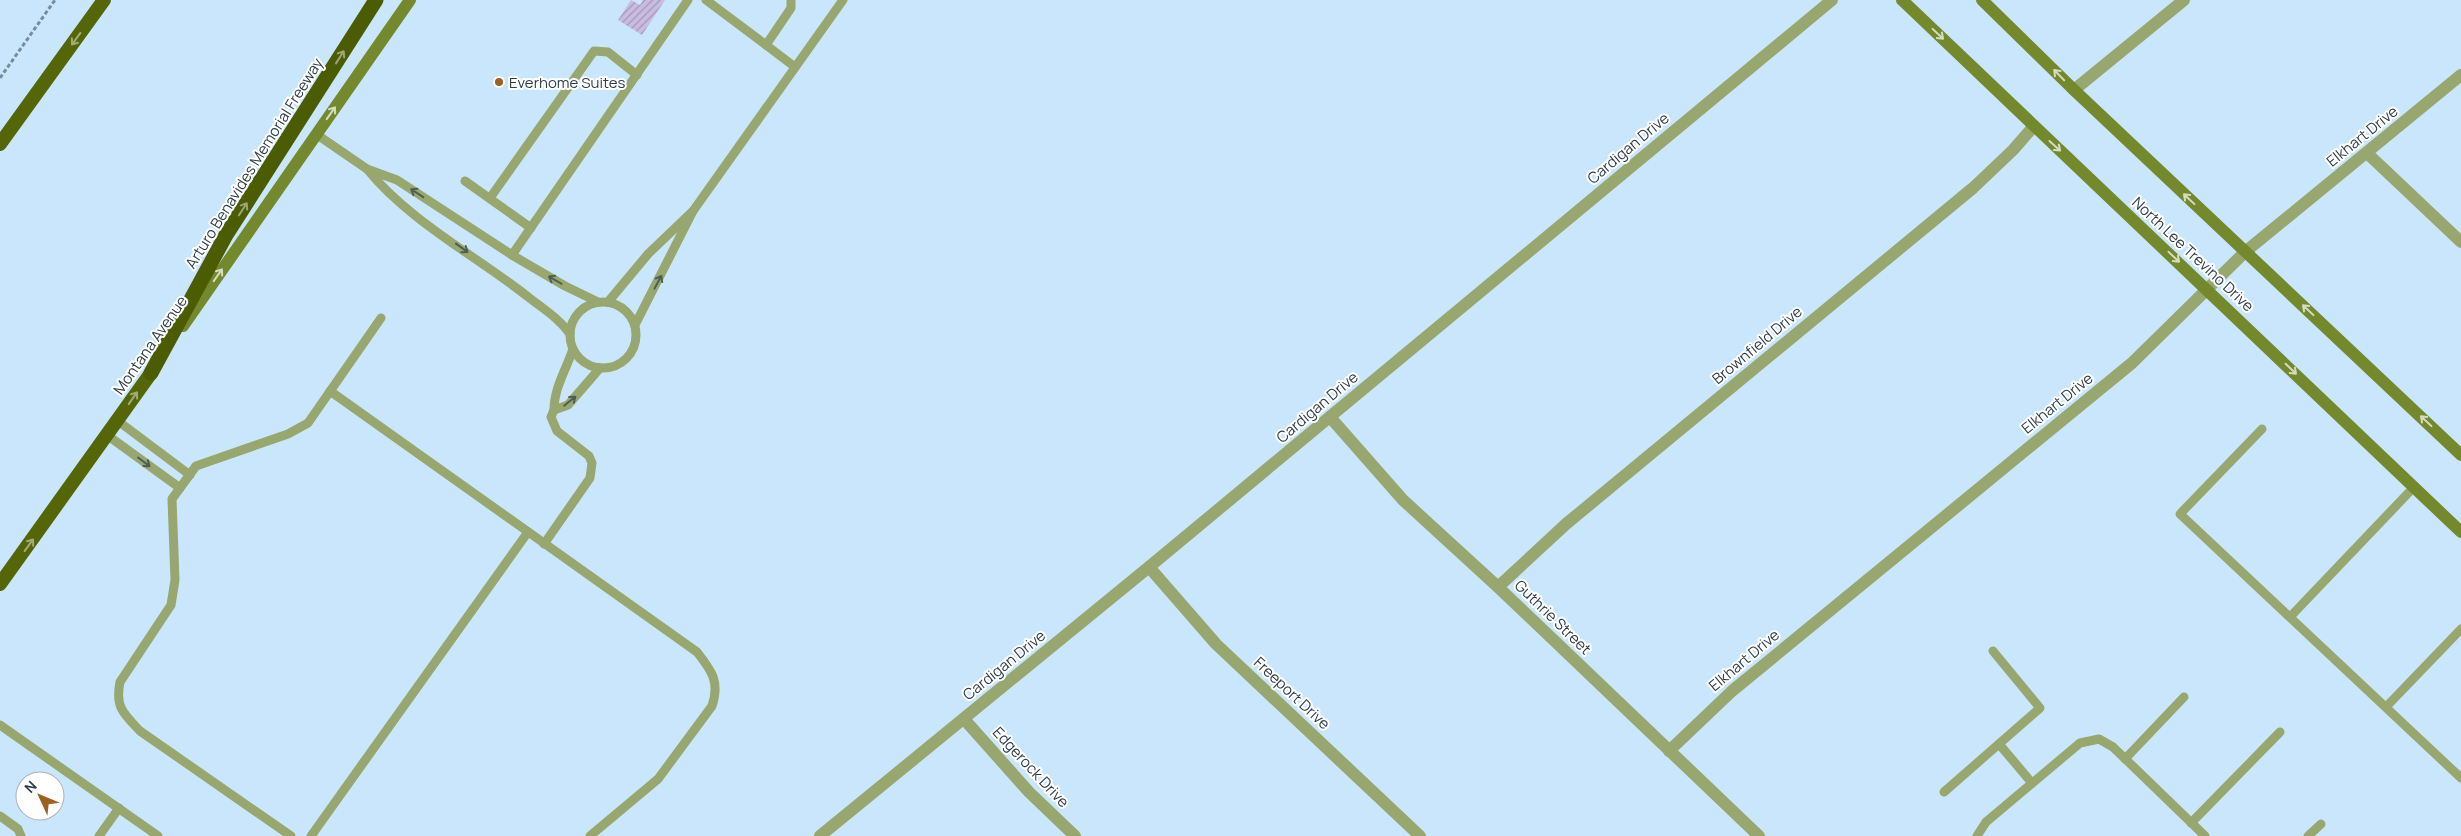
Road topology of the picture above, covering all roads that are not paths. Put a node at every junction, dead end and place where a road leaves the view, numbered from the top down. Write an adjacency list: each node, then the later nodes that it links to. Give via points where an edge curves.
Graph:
1 (104, 0): 19 (highway, one-way to 19)
2 (376, 0): 37 (highway, Arturo Benavides Memorial Freeway, one-way to 2, via 226,236)
3 (410, 0): 18 (main road, Montana Avenue, one-way to 3)
4 (688, 0): 14 (lane)
5 (706, 0): 12 (lane)
6 (791, 0): 12 (lane, via 791,8)
7 (843, 0): 13 (lane)
8 (1832, 0): 40 (street, Cardigan Drive)
9 (1902, 0): 17 (main road, North Lee Trevino Drive, one-way to 17)
10 (1982, 0): 16 (main road, one-way to 10)
11 (2184, 0): 16 (street)
12 (766, 45): 13 (lane)
13 (796, 67): 24 (lane)
14 (637, 74): 23 (lane, via 608,52 594,51); 25 (lane)
15 (2461, 75): 20 (street, Elkhart Drive)
16 (2074, 90): 27 (main road, one-way to 16)
17 (2034, 126): 29 (main road, North Lee Trevino Drive, one-way to 29); 53 (street, Brownfield Drive, via 1973,188 1566,524)
18 (316, 134): 21 (lane); 37 (main road, Montana Avenue, one-way to 18)
19 (0, 144)
20 (2368, 154): 26 (street); 27 (street, Elkhart Drive)
21 (367, 169): 28 (lane, one-way to 21, via 397,180); 34 (lane, one-way to 34, via 385,192 517,288 563,324)
22 (465, 181): 23 (lane)
23 (490, 198): 25 (lane)
24 (693, 211): 31 (lane, via 648,254); 33 (lane, one-way to 24)
25 (531, 228): 28 (lane)
26 (2461, 242)
27 (2246, 252): 29 (street, Elkhart Drive); 44 (main road, one-way to 27)
28 (512, 255): 30 (lane, one-way to 28)
29 (2207, 289): 46 (main road, North Lee Trevino Drive, one-way to 46); 63 (street, Elkhart Drive, via 2132,363 1732,691)
30 (598, 302): 31 (lane); 34 (lane, via 583,308 576,316)
31 (608, 302): 33 (lane, via 623,308)
32 (381, 318): 38 (lane)
33 (635, 325): 36 (lane, via 635,346 630,355 622,363)
34 (570, 334): 35 (lane)
35 (573, 349): 36 (lane, via 588,365); 39 (lane, via 557,386)
36 (600, 368): 39 (lane, one-way to 36, via 568,405)
37 (151, 373): 41 (highway, Montana Avenue, one-way to 37)
38 (330, 391): 45 (lane, via 308,423 288,434 196,466); 48 (lane)
39 (554, 410): 50 (lane, via 551,417 557,431 585,450 592,463 592,472)
40 (1330, 418): 51 (street, Cardigan Drive); 53 (street, Guthrie Street, via 1403,500)
41 (118, 421): 43 (highway, Montana Avenue); 45 (lane)
42 (2262, 429): 54 (lane, via 2180,514)
43 (108, 435): 47 (lane, one-way to 47); 52 (highway, Montana Avenue, one-way to 43)
44 (2461, 455)
45 (190, 475): 47 (lane)
46 (2414, 487): 49 (main road, North Lee Trevino Drive); 54 (lane)
47 (180, 488): 75 (lane, via 172,499 175,580 171,605 120,682 117,696 120,708 140,731)
48 (528, 532): 50 (lane); 76 (lane)
49 (2461, 532)
50 (544, 544): 77 (lane, via 697,652 708,666 717,692 712,706 658,779)
51 (1149, 567): 59 (street, Cardigan Drive); 80 (street, Freeport Drive, via 1216,644)
52 (0, 584)
53 (1498, 587): 63 (street, Guthrie Street)
54 (2290, 617): 58 (lane)
55 (2461, 629): 58 (lane)
56 (1993, 651): 62 (lane, via 2040,708)
57 (2184, 697): 64 (lane)
58 (2386, 707): 65 (lane)
59 (964, 719): 78 (street, Cardigan Drive); 79 (street, Edgerock Drive, via 1029,792)
60 (0, 725): 68 (lane)
61 (2280, 732): 70 (lane)
62 (1999, 744): 66 (lane); 67 (lane)
63 (1669, 751): 81 (street, Guthrie Street)
64 (2125, 759): 66 (lane, via 2099,739 2080,743); 70 (lane)
65 (2461, 778)
66 (2032, 783): 82 (lane, via 1986,822)
67 (1944, 792)
68 (119, 808): 73 (lane); 74 (lane)
69 (0, 816): 72 (lane, via 18,829)
70 (2191, 823): 83 (lane)
71 (2321, 824): 84 (lane)
72 (21, 836)
73 (99, 836)
74 (158, 836)
75 (291, 836)
76 (311, 836)
77 (590, 836)
78 (820, 836)
79 (1075, 836)
80 (1420, 836)
81 (1759, 836)
82 (1977, 836)
83 (2205, 836)
84 (2308, 836)

